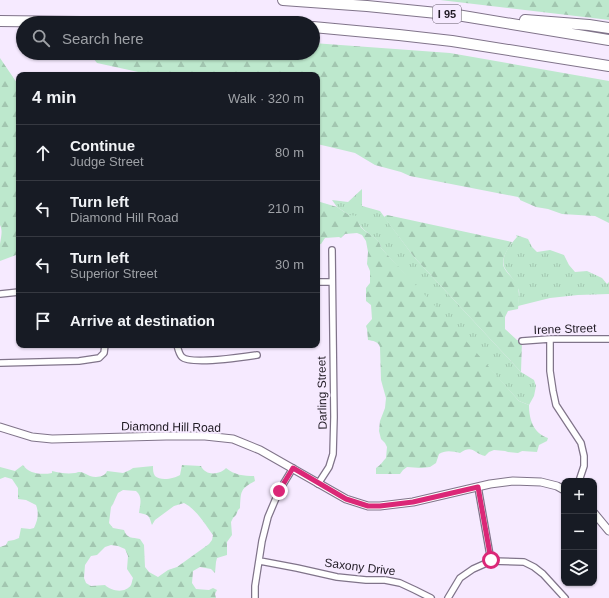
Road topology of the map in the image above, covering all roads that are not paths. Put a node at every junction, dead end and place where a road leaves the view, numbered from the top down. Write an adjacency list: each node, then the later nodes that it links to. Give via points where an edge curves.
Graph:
1 (284, 0): 2 (highway, I 95)
2 (457, 15): 6 (highway); 7 (highway, I 95)
3 (0, 21): 4 (highway)
4 (16, 21)
5 (320, 28): 8 (highway, I 95, via 452,41)
6 (609, 28)
7 (609, 40)
8 (609, 66)
9 (332, 250): 11 (street, Darling Street)
10 (320, 282): 11 (street)
11 (332, 282): 24 (street, Darling Street, via 333,454 329,467)
12 (16, 292): 13 (street)
13 (0, 294)
14 (550, 339): 15 (street, Irene Street); 16 (street, Irene Street); 23 (street, via 550,371 556,405 581,443 584,456 584,466)
15 (609, 339)
16 (522, 341)
17 (105, 348): 20 (street, via 99,358 79,361)
18 (178, 348): 19 (street, via 180,356 186,360)
19 (257, 355)
20 (0, 363)
21 (0, 427): 22 (street, Diamond Hill Road, via 32,437 52,439 205,436 233,439)
22 (293, 468): 24 (street, Diamond Hill Road); 30 (street, via 279,491 268,517)
23 (579, 478)
24 (318, 484): 25 (street, Diamond Hill Road, via 346,499 368,506 413,502)
25 (478, 487): 26 (street, Diamond Hill Road, via 513,481 540,482); 29 (street)
26 (561, 488)
27 (595, 514): 28 (street)
28 (609, 531)
29 (491, 560): 33 (street, via 473,568 460,578); 34 (street, via 524,562 534,567)
30 (260, 561): 31 (street); 32 (street, Saxony Drive, via 337,577 400,583)
31 (254, 598)
32 (431, 598)
33 (448, 598)
34 (565, 598)

